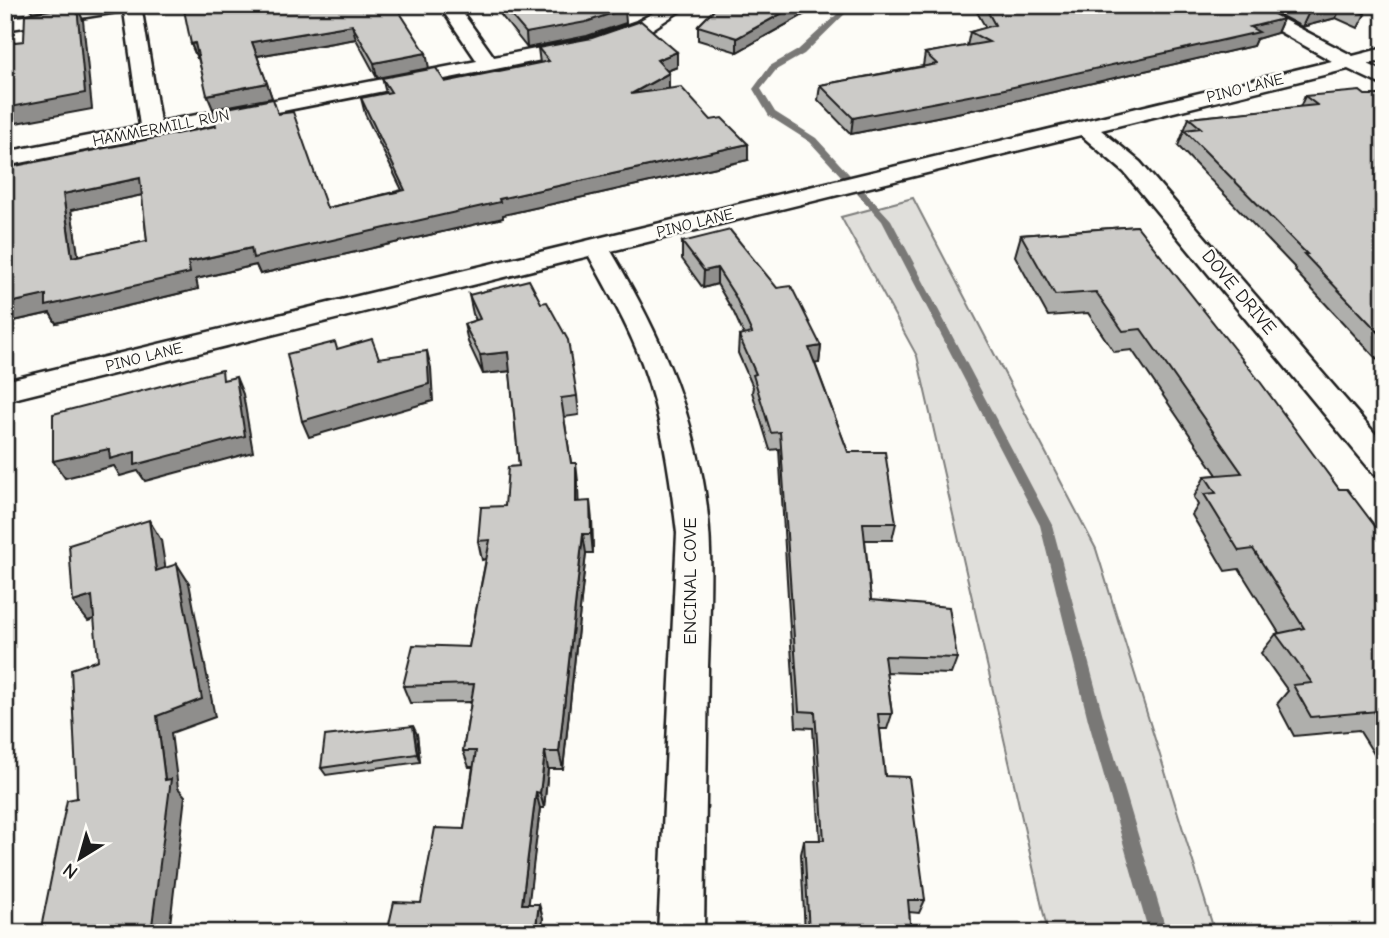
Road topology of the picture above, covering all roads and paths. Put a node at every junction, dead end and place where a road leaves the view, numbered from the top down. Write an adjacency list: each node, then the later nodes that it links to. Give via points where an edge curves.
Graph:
1 (130, 5): 5 (street); 11 (street)
2 (447, 5): 8 (street)
3 (680, 5): 8 (street, HAMMERMILL RUN, via 619,36)
4 (1241, 5): 7 (street)
5 (5, 25)
6 (1384, 54): 7 (street, PINO LANE)
7 (1352, 62): 9 (street); 10 (street, PINO LANE)
8 (489, 64): 11 (street, HAMMERMILL RUN)
9 (1384, 80)
10 (1086, 128): 13 (street, PINO LANE); 15 (street, DOVE DRIVE, via 1132,167)
11 (151, 130): 12 (street, HAMMERMILL RUN)
12 (5, 159)
13 (596, 247): 14 (street, PINO LANE); 16 (street, ENCINAL COVE, via 636,318 673,412 694,533)
14 (5, 391)
15 (1384, 465)
16 (681, 933)

